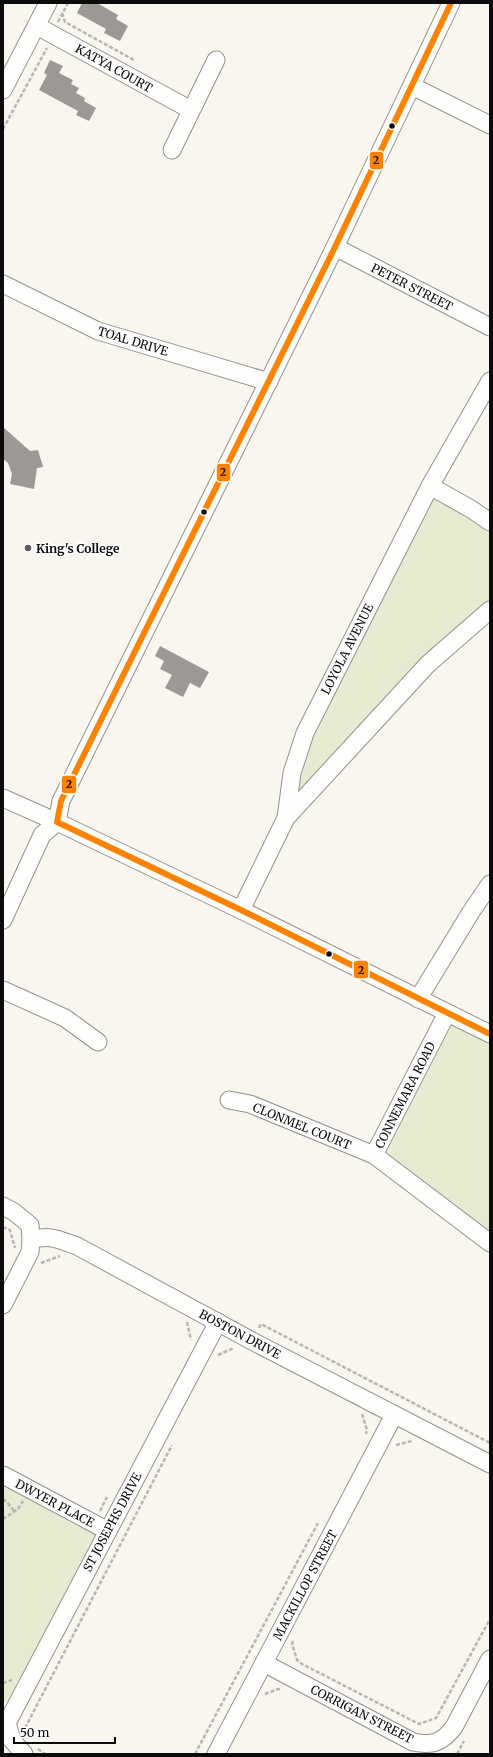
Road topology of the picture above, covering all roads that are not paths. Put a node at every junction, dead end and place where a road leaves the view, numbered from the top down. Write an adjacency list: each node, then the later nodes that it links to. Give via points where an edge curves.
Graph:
1 (48, 3): 3 (street)
2 (451, 3): 5 (street)
3 (47, 31): 6 (street); 7 (street, KATYA COURT)
4 (216, 60): 7 (street)
5 (412, 86): 8 (street); 10 (street)
6 (3, 90)
7 (191, 110): 9 (street)
8 (490, 125)
9 (172, 150)
10 (335, 247): 12 (street, PETER STREET); 14 (street)
11 (3, 284): 14 (street, TOAL DRIVE, via 98,331)
12 (490, 327)
13 (490, 381): 15 (street, LOYOLA AVENUE)
14 (269, 382): 20 (street, via 65,794)
15 (430, 486): 16 (street); 19 (street, LOYOLA AVENUE, via 305,733 292,773)
16 (490, 522)
17 (490, 610): 19 (street, LOYOLA AVENUE, via 428,664)
18 (3, 798): 20 (street)
19 (286, 818): 22 (street, LOYOLA AVENUE)
20 (57, 822): 22 (street); 23 (street, via 42,835)
21 (490, 884): 25 (street, via 470,912)
22 (241, 910): 25 (street)
23 (3, 920)
24 (3, 990): 28 (street, via 66,1018)
25 (418, 999): 26 (street)
26 (447, 1013): 27 (street); 30 (street, CONNEMARA ROAD)
27 (490, 1034)
28 (98, 1042)
29 (229, 1100): 30 (street, CLONMEL COURT, via 250,1104)
30 (374, 1156): 32 (street, CONNEMARA ROAD)
31 (3, 1206): 33 (street, via 30,1225)
32 (490, 1243)
33 (30, 1248): 34 (street); 35 (street, BOSTON DRIVE, via 43,1236 77,1246)
34 (3, 1305)
35 (218, 1322): 36 (street, BOSTON DRIVE); 39 (street, ST JOSEPHS DRIVE)
36 (394, 1415): 37 (street, BOSTON DRIVE); 41 (street, MACKILLOP STREET)
37 (490, 1464)
38 (3, 1475): 39 (street, DWYER PLACE)
39 (108, 1531): 42 (street, ST JOSEPHS DRIVE)
40 (490, 1659): 41 (street, CORRIGAN STREET, via 454,1728 446,1737 425,1745 413,1742)
41 (264, 1663): 45 (street, MACKILLOP STREET)
42 (4, 1723): 43 (street, via 12,1740); 44 (street, ST JOSEPHS DRIVE)
43 (28, 1750)
44 (7, 1754)
45 (216, 1754)

